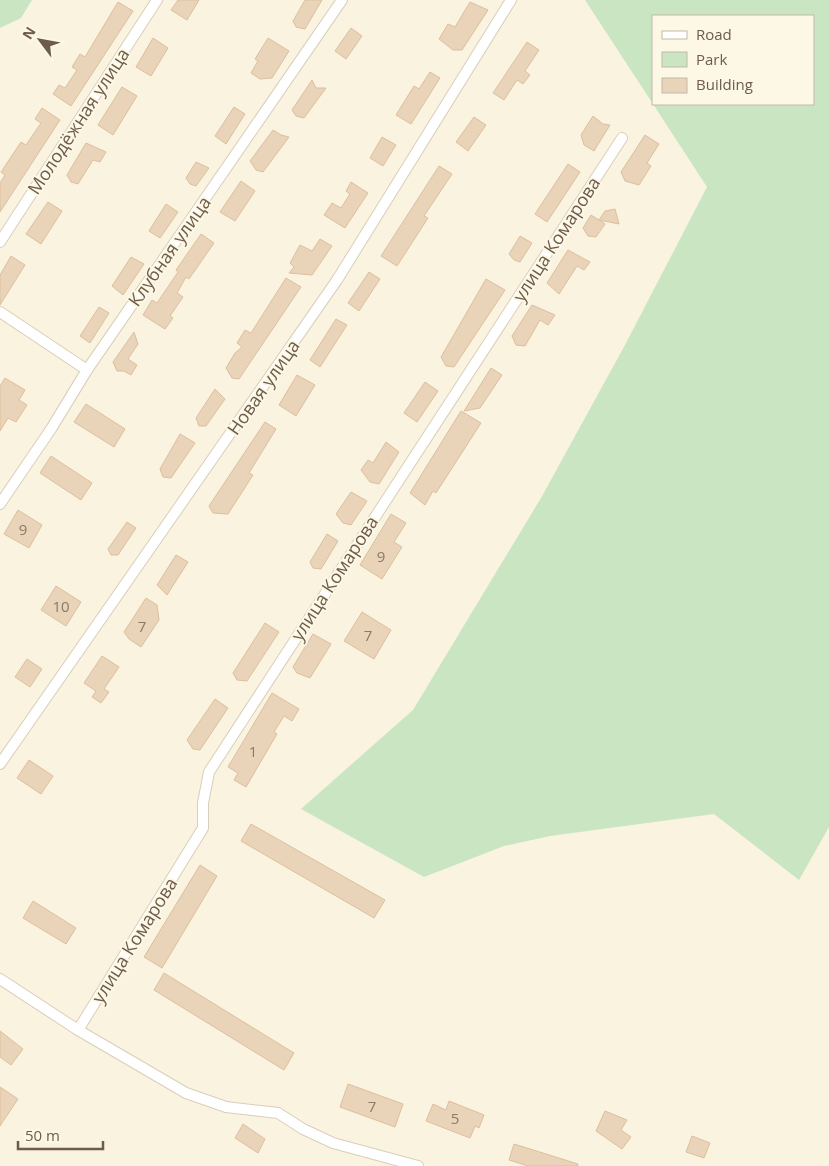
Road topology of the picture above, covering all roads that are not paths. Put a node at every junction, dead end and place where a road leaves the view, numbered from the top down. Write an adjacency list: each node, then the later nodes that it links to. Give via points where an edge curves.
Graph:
1 (157, 0): 5 (street, Молодёжная улица)
2 (342, 0): 7 (street, Клубная улица)
3 (511, 0): 9 (street, Новая улица, via 337,280)
4 (622, 138): 11 (street, улица Комарова, via 208,772 202,803 203,828)
5 (0, 242)
6 (0, 312): 7 (street)
7 (87, 370): 8 (street, Клубная улица)
8 (0, 504)
9 (0, 764)
10 (0, 979): 11 (street)
11 (78, 1030): 12 (street, via 186,1093 226,1107 278,1113 334,1143)
12 (418, 1166)

